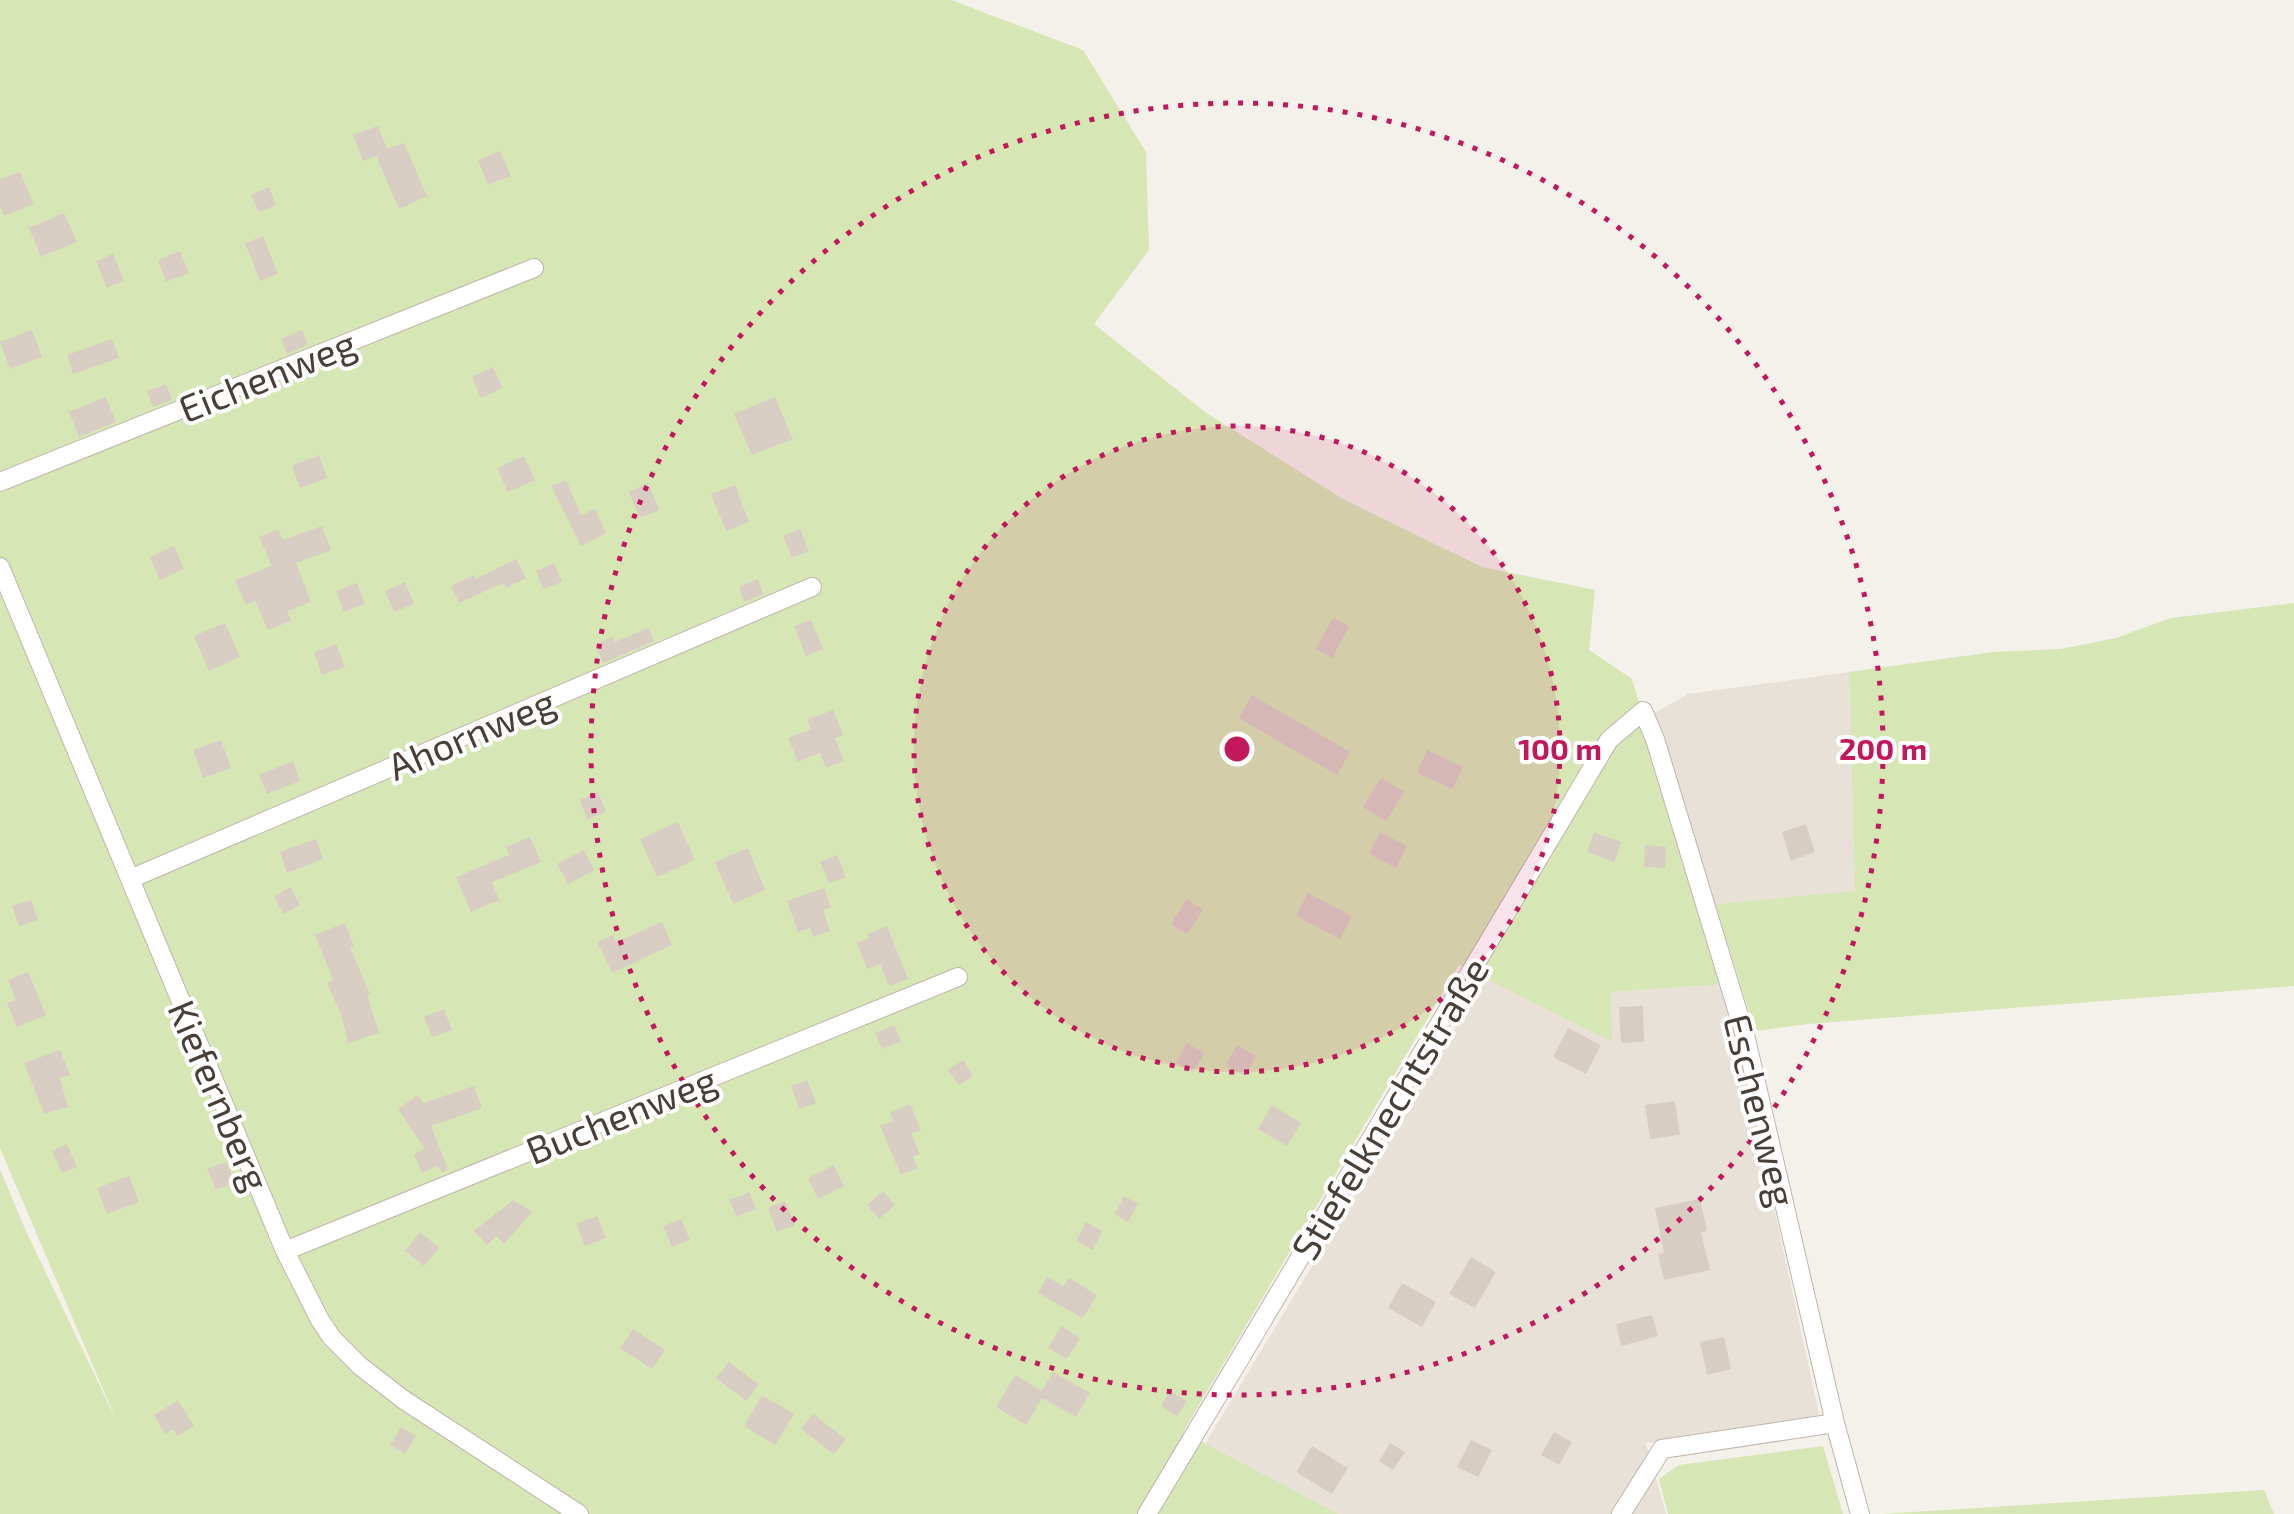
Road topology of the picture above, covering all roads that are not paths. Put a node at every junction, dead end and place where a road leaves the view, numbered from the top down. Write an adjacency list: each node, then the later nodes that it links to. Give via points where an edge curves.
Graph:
1 (534, 268): 2 (street, Eichenweg)
2 (0, 482)
3 (0, 567): 6 (street, Kiefernberg)
4 (812, 586): 6 (street, Ahornweg)
5 (1644, 711): 9 (street, Eschenweg, via 1746,1039); 11 (street, Stiefelknechtstraße, via 1609,740)
6 (130, 880): 8 (street, Kiefernberg)
7 (958, 977): 8 (street, Buchenweg)
8 (285, 1251): 10 (street, Kiefernberg, via 320,1320 360,1366)
9 (1835, 1424): 12 (street, via 1662,1449); 13 (street, Eschenweg)
10 (579, 1514)
11 (1147, 1514)
12 (1621, 1514)
13 (1860, 1514)

